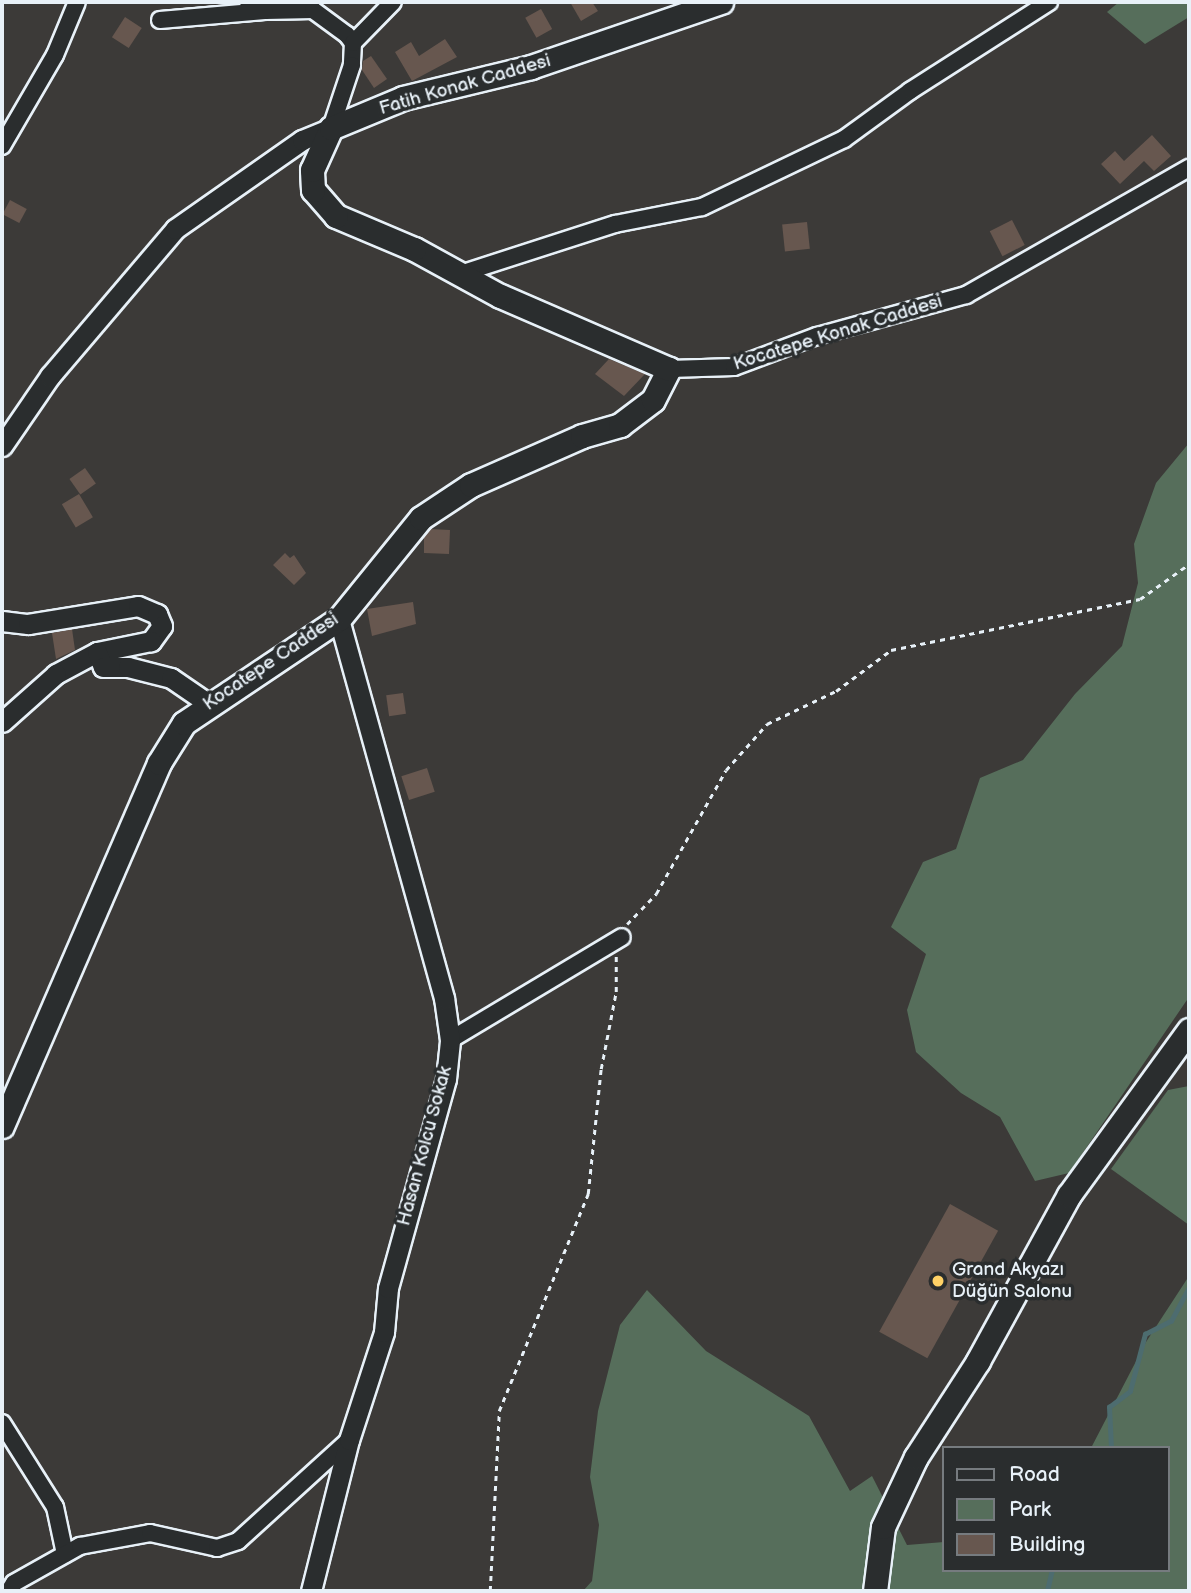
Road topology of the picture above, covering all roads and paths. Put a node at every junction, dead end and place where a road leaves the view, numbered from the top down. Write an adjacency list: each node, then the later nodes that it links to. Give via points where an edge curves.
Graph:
1 (76, 2): 11 (street, via 55,55)
2 (248, 2): 7 (street)
3 (393, 2): 9 (street)
4 (721, 2): 6 (main road, Fatih Konak Caddesi)
5 (1049, 2): 13 (street, via 844,139 702,207 615,225)
6 (674, 9): 10 (main road, Fatih Konak Caddesi, via 531,67 403,98)
7 (265, 11): 8 (street); 9 (street, via 313,10)
8 (160, 20)
9 (353, 43): 10 (street, via 352,65)
10 (331, 128): 13 (main road, Kocatepe Konak Caddesi, via 312,170 313,190 336,216); 15 (street, Fatih Konak Caddesi, via 302,140 175,229 50,376)
11 (2, 146)
12 (1189, 168): 14 (street, Kocatepe Konak Caddesi, via 965,295 817,336 734,367)
13 (463, 273): 14 (main road, Kocatepe Konak Caddesi, via 500,296)
14 (669, 369): 17 (main road, Kocatepe Caddesi, via 653,400 620,425 582,436 471,485 421,518)
15 (2, 446)
16 (1189, 564): 22 (path, via 1140,599 891,650 836,691 767,724 726,770 656,894 626,925)
17 (339, 619): 20 (main road, Kocatepe Caddesi); 24 (street, Hasan Kolcu Sokak, via 444,998)
18 (2, 621): 19 (street, via 28,624 138,606 157,614 162,626 151,642)
19 (97, 652): 20 (street, via 103,667 128,667 171,678); 21 (street, via 55,674)
20 (209, 704): 25 (main road, Kocatepe Caddesi, via 184,723 159,763)
21 (2, 722)
22 (622, 937): 24 (street); 31 (path, via 616,955 616,992 601,1069 588,1195 499,1411)
23 (1189, 1030): 32 (main road, via 1069,1195 978,1361 916,1457 883,1527)
24 (450, 1040): 27 (street, Hasan Kolcu Sokak, via 446,1080 388,1289 384,1332)
25 (2, 1126)
26 (2, 1423): 28 (street, via 55,1507)
27 (349, 1440): 28 (street, via 238,1541 217,1548 150,1533 80,1546); 30 (street, Hasan Kolcu Sokak)
28 (65, 1554): 29 (street, via 14,1583)
29 (9, 1591)
30 (311, 1591)
31 (490, 1591)
32 (875, 1591)

